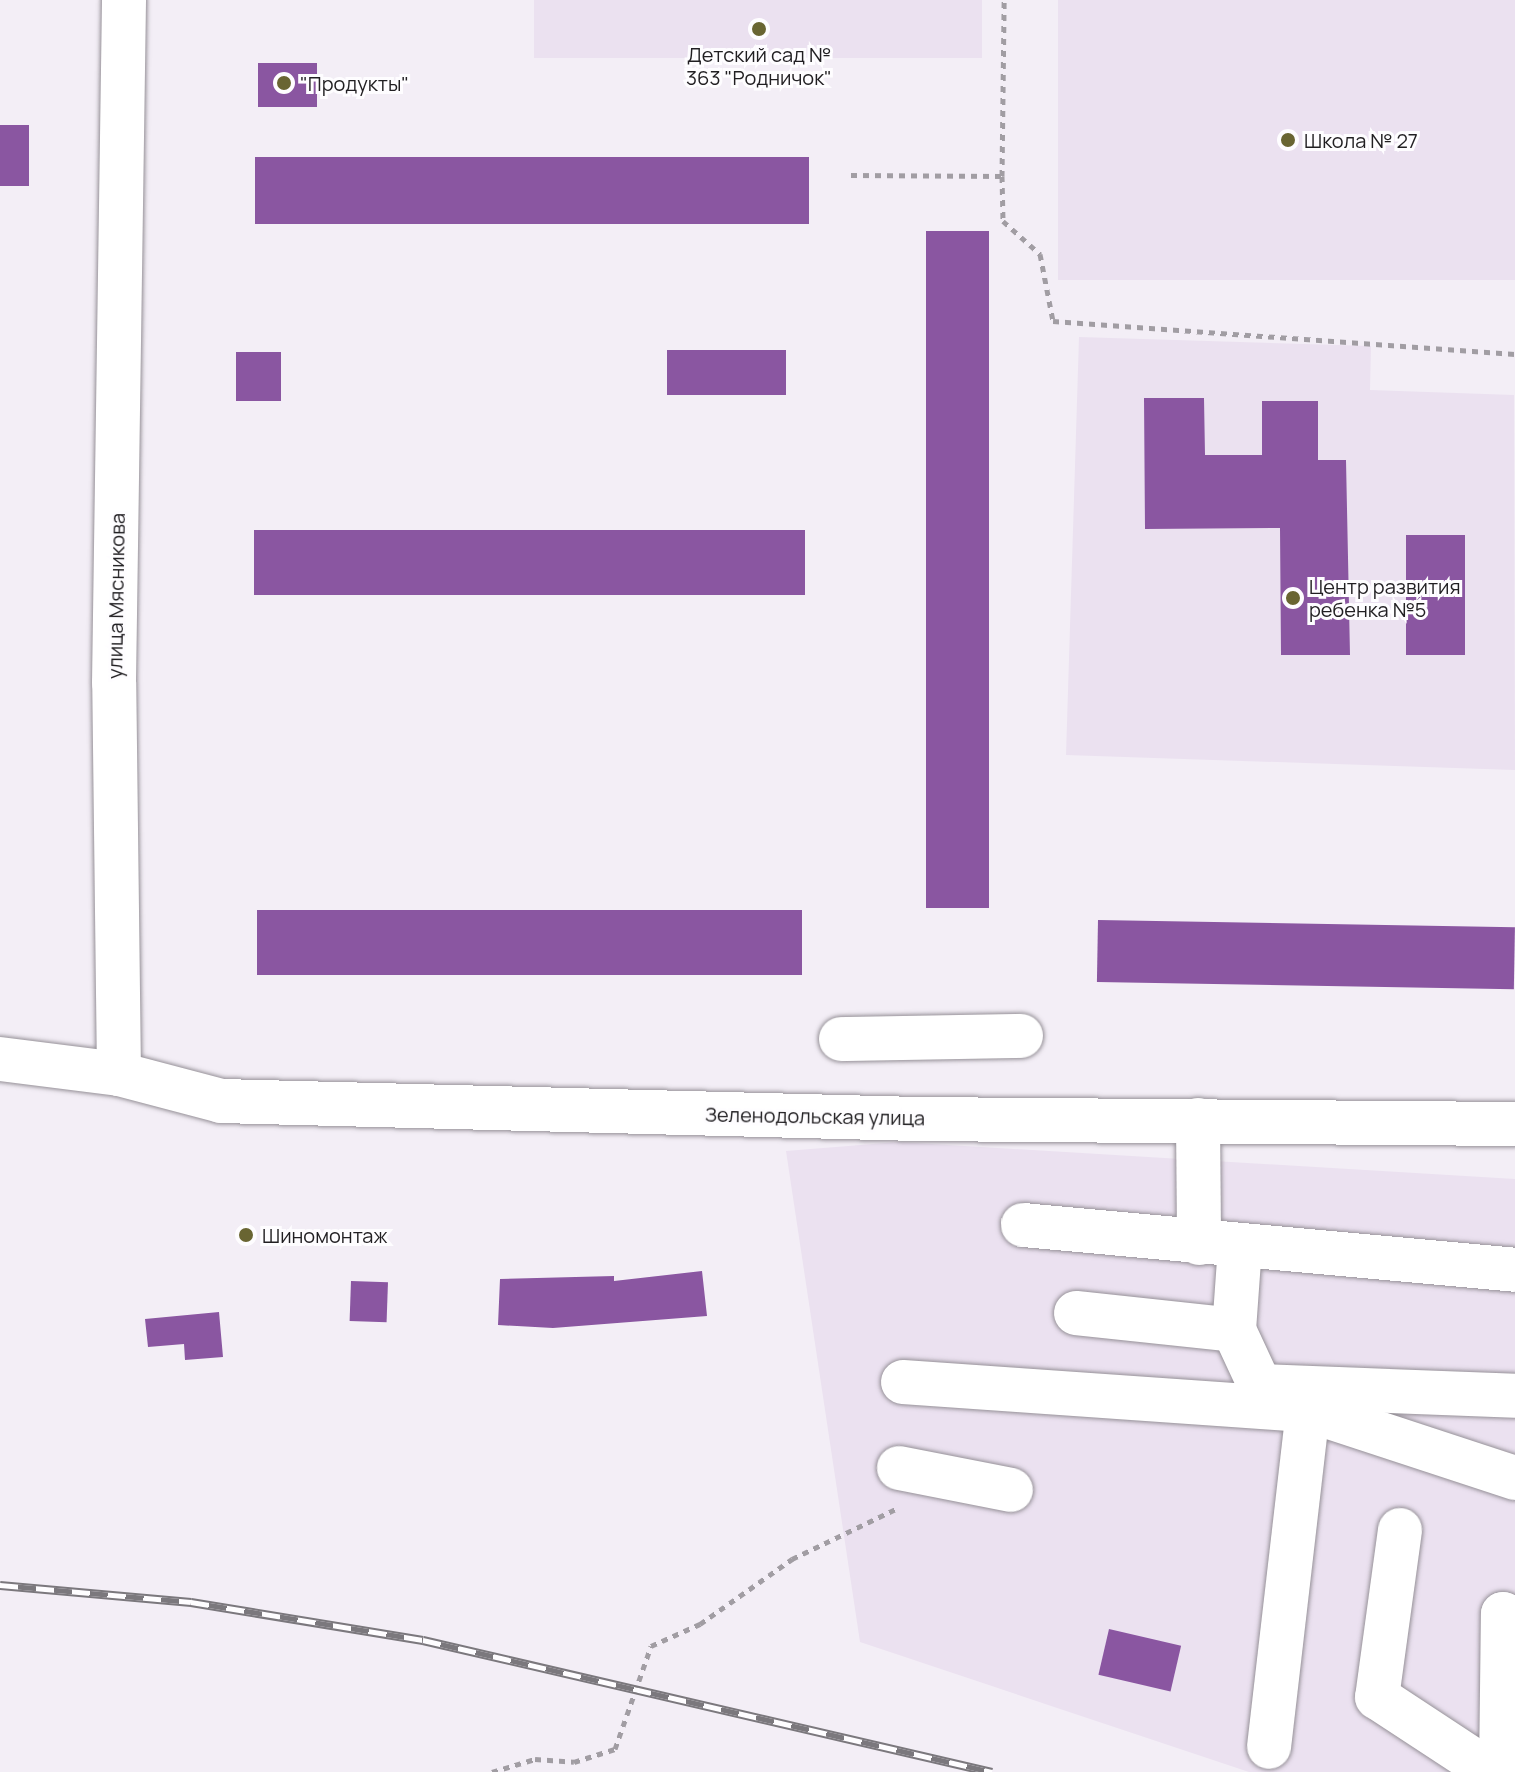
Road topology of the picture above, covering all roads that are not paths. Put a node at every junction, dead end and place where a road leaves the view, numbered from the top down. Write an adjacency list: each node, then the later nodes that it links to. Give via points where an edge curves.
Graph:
1 (124, 0): 5 (street, улица Мясникова, via 114,715)
2 (1021, 1036): 3 (street)
3 (841, 1039)
4 (0, 1059): 5 (street)
5 (119, 1074): 6 (street, Зеленодольская улица, via 221,1101)
6 (1198, 1120): 7 (street, Зеленодольская улица); 9 (street)
7 (1515, 1124)
8 (1023, 1225): 9 (street)
9 (1219, 1245): 10 (street); 12 (street)
10 (1515, 1270)
11 (1076, 1313): 12 (street)
12 (1234, 1330): 14 (street, via 1260,1386)
13 (903, 1382): 15 (street)
14 (1515, 1396)
15 (1308, 1410): 16 (street); 21 (street)
16 (1515, 1478)
17 (898, 1488): 18 (street)
18 (1011, 1490)
19 (1400, 1530): 22 (street, via 1377,1697)
20 (1515, 1619): 23 (street, via 1503,1614)
21 (1269, 1747)
22 (1491, 1772)
23 (1501, 1772)

